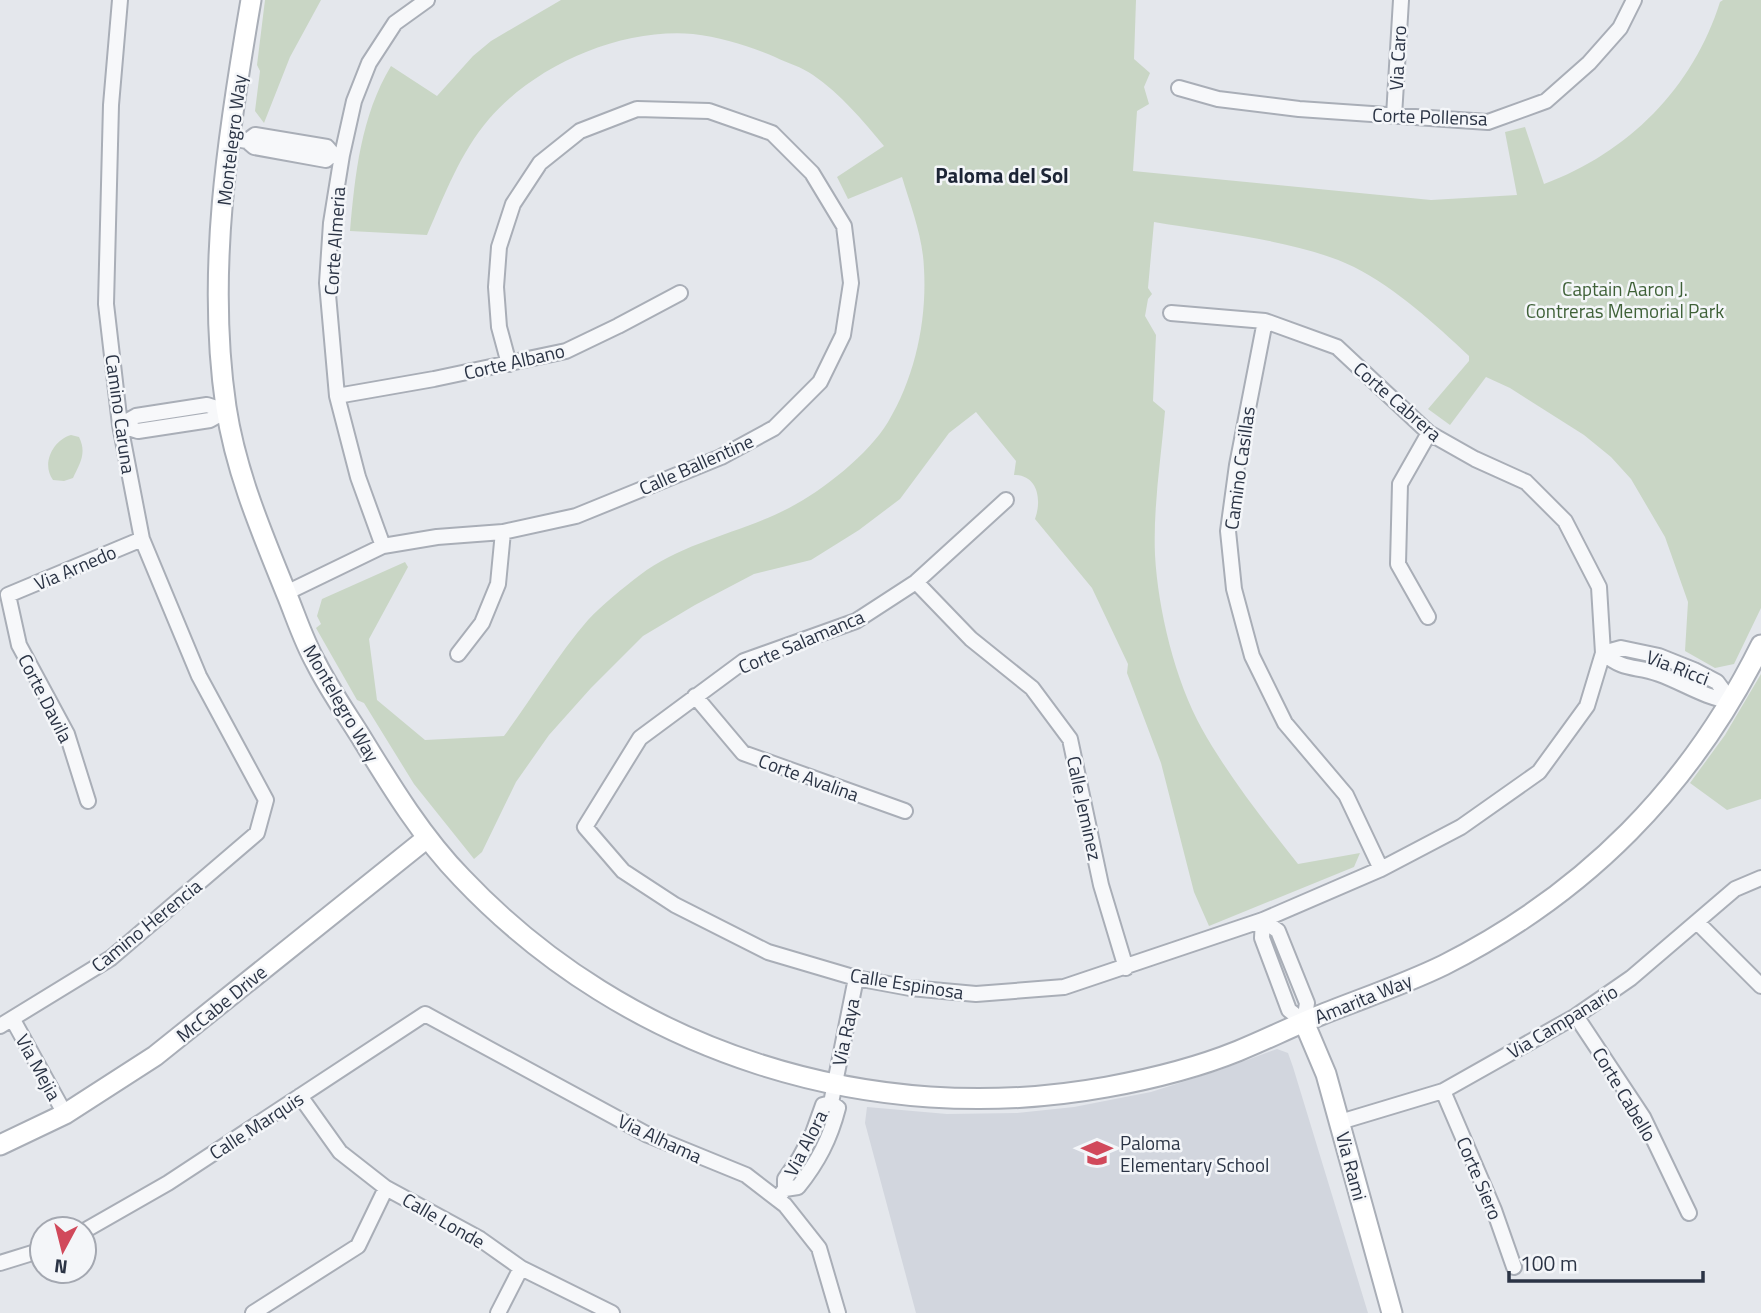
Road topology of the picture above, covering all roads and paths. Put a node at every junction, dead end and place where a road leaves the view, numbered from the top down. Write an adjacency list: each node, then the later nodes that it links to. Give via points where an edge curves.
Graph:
1 (120, 0): 16 (street, Camino Caruna, via 111,105 106,304)
2 (251, 0): 8 (street, Montelegro Way)
3 (427, 0): 9 (street, Corte Almeria, via 395,23 369,63)
4 (1401, 0): 7 (street, Via Caro)
5 (1634, 0): 7 (street, Corte Pollensa, via 1620,28 1546,101 1488,122)
6 (1179, 88): 7 (street, Corte Pollensa, via 1219,99)
7 (1394, 116)
8 (239, 139): 9 (street, via 254,147 326,160); 15 (street, Montelegro Way, via 219,237 217,318)
9 (337, 155): 14 (street, Corte Almeria, via 327,283)
10 (680, 293): 13 (street, Corte Albano, via 566,351)
11 (1171, 313): 12 (street, Corte Cabrera)
12 (1265, 321): 17 (street, Corte Cabrera, via 1337,347); 36 (street, Camino Casillas, via 1228,531 1234,589 1252,656 1284,723 1346,795)
13 (509, 364): 14 (street, Corte Albano); 19 (street, Calle Ballentine, via 499,327 499,247 513,204 540,163 580,131 637,109 709,111 772,133 812,173 844,226 851,283 843,335 820,382 774,428 721,457 576,516)
14 (337, 396): 21 (street, Corte Almeria, via 358,477)
15 (226, 411): 16 (street, via 207,405 136,416); 23 (street, Montelegro Way, via 250,507)
16 (120, 425): 20 (street, Camino Caruna)
17 (1429, 433): 25 (street, via 1400,484 1398,564); 27 (street, Corte Cabrera, via 1526,482 1565,521 1599,587)
18 (1006, 500): 22 (street, Corte Salamanca)
19 (503, 532): 21 (street, Calle Ballentine); 28 (street, via 498,584 482,623)
20 (142, 538): 24 (street, Via Arnedo); 31 (street, Camino Caruna, via 199,676)
21 (383, 546): 23 (street, Calle Ballentine)
22 (916, 582): 29 (street, Corte Salamanca, via 856,621 744,661); 40 (street, Calle Jeminez, via 971,639 1031,688 1070,739 1101,886)
23 (286, 593): 35 (street, Montelegro Way, via 315,662)
24 (8, 594): 32 (street, Corte Davila, via 19,645 67,734)
25 (1428, 617)
26 (1761, 645): 30 (street, Amarita Way)
27 (1603, 653): 30 (street, Via Ricci, via 1620,648 1659,656 1717,682); 36 (street, Corte Cabrera, via 1587,706 1539,772 1461,827)
28 (458, 654)
29 (695, 696): 33 (street, Corte Avalina, via 743,753); 34 (street, Corte Salamanca, via 640,738)
30 (1731, 701): 45 (street, Amarita Way, via 1651,810 1569,886 1478,947 1398,986)
31 (266, 800): 46 (street, Camino Herencia, via 257,833 111,958)
32 (88, 801)
33 (905, 811)
34 (585, 827): 41 (street, Calle Espinosa, via 623,871 674,905 768,952)
35 (427, 838): 48 (street, Montelegro Way, via 462,879 539,949 577,976 682,1036); 50 (street, McCabe Drive, via 155,1056)
36 (1381, 869): 38 (street, Corte Cabrera)
37 (1761, 878): 39 (street, Via Campanario, via 1735,889)
38 (1264, 920): 40 (street, Calle Espinosa); 45 (street, Via Rami, via 1262,938 1289,1010)
39 (1697, 922): 42 (street); 44 (street, Via Campanario, via 1631,978)
40 (1126, 968): 41 (street, Calle Espinosa, via 1064,987 976,994)
41 (856, 978): 48 (street, Via Raya)
42 (1761, 986)
43 (425, 1014): 49 (street, Calle Marquis); 54 (street, Via Alhama, via 648,1135)
44 (1576, 1016): 47 (street, Via Campanario); 55 (street, Corte Cabello, via 1643,1117)
45 (1304, 1022): 48 (street, Amarita Way, via 1196,1066 1121,1085 1000,1098); 51 (street, Via Rami)
46 (6, 1023): 50 (street, Via Mejia)
47 (1443, 1091): 51 (street, Via Campanario); 59 (street, Corte Siero)
48 (832, 1094): 54 (street, Via Alora)
49 (300, 1096): 53 (street, Calle Londe, via 340,1152); 56 (street, Calle Marquis)
50 (65, 1114): 52 (street, McCabe Drive)
51 (1340, 1122): 65 (street, Via Rami)
52 (0, 1145)
53 (386, 1188): 60 (street, Calle Londe, via 480,1239); 61 (street, via 358,1246)
54 (781, 1194): 64 (street, Via Alhama, via 819,1248)
55 (1689, 1213)
56 (98, 1223)
57 (28, 1254): 58 (street)
58 (0, 1263)
59 (1514, 1267)
60 (521, 1268): 62 (street); 63 (street, Calle Londe)
61 (253, 1313)
62 (498, 1313)
63 (612, 1313)
64 (838, 1313)
65 (1392, 1313)

